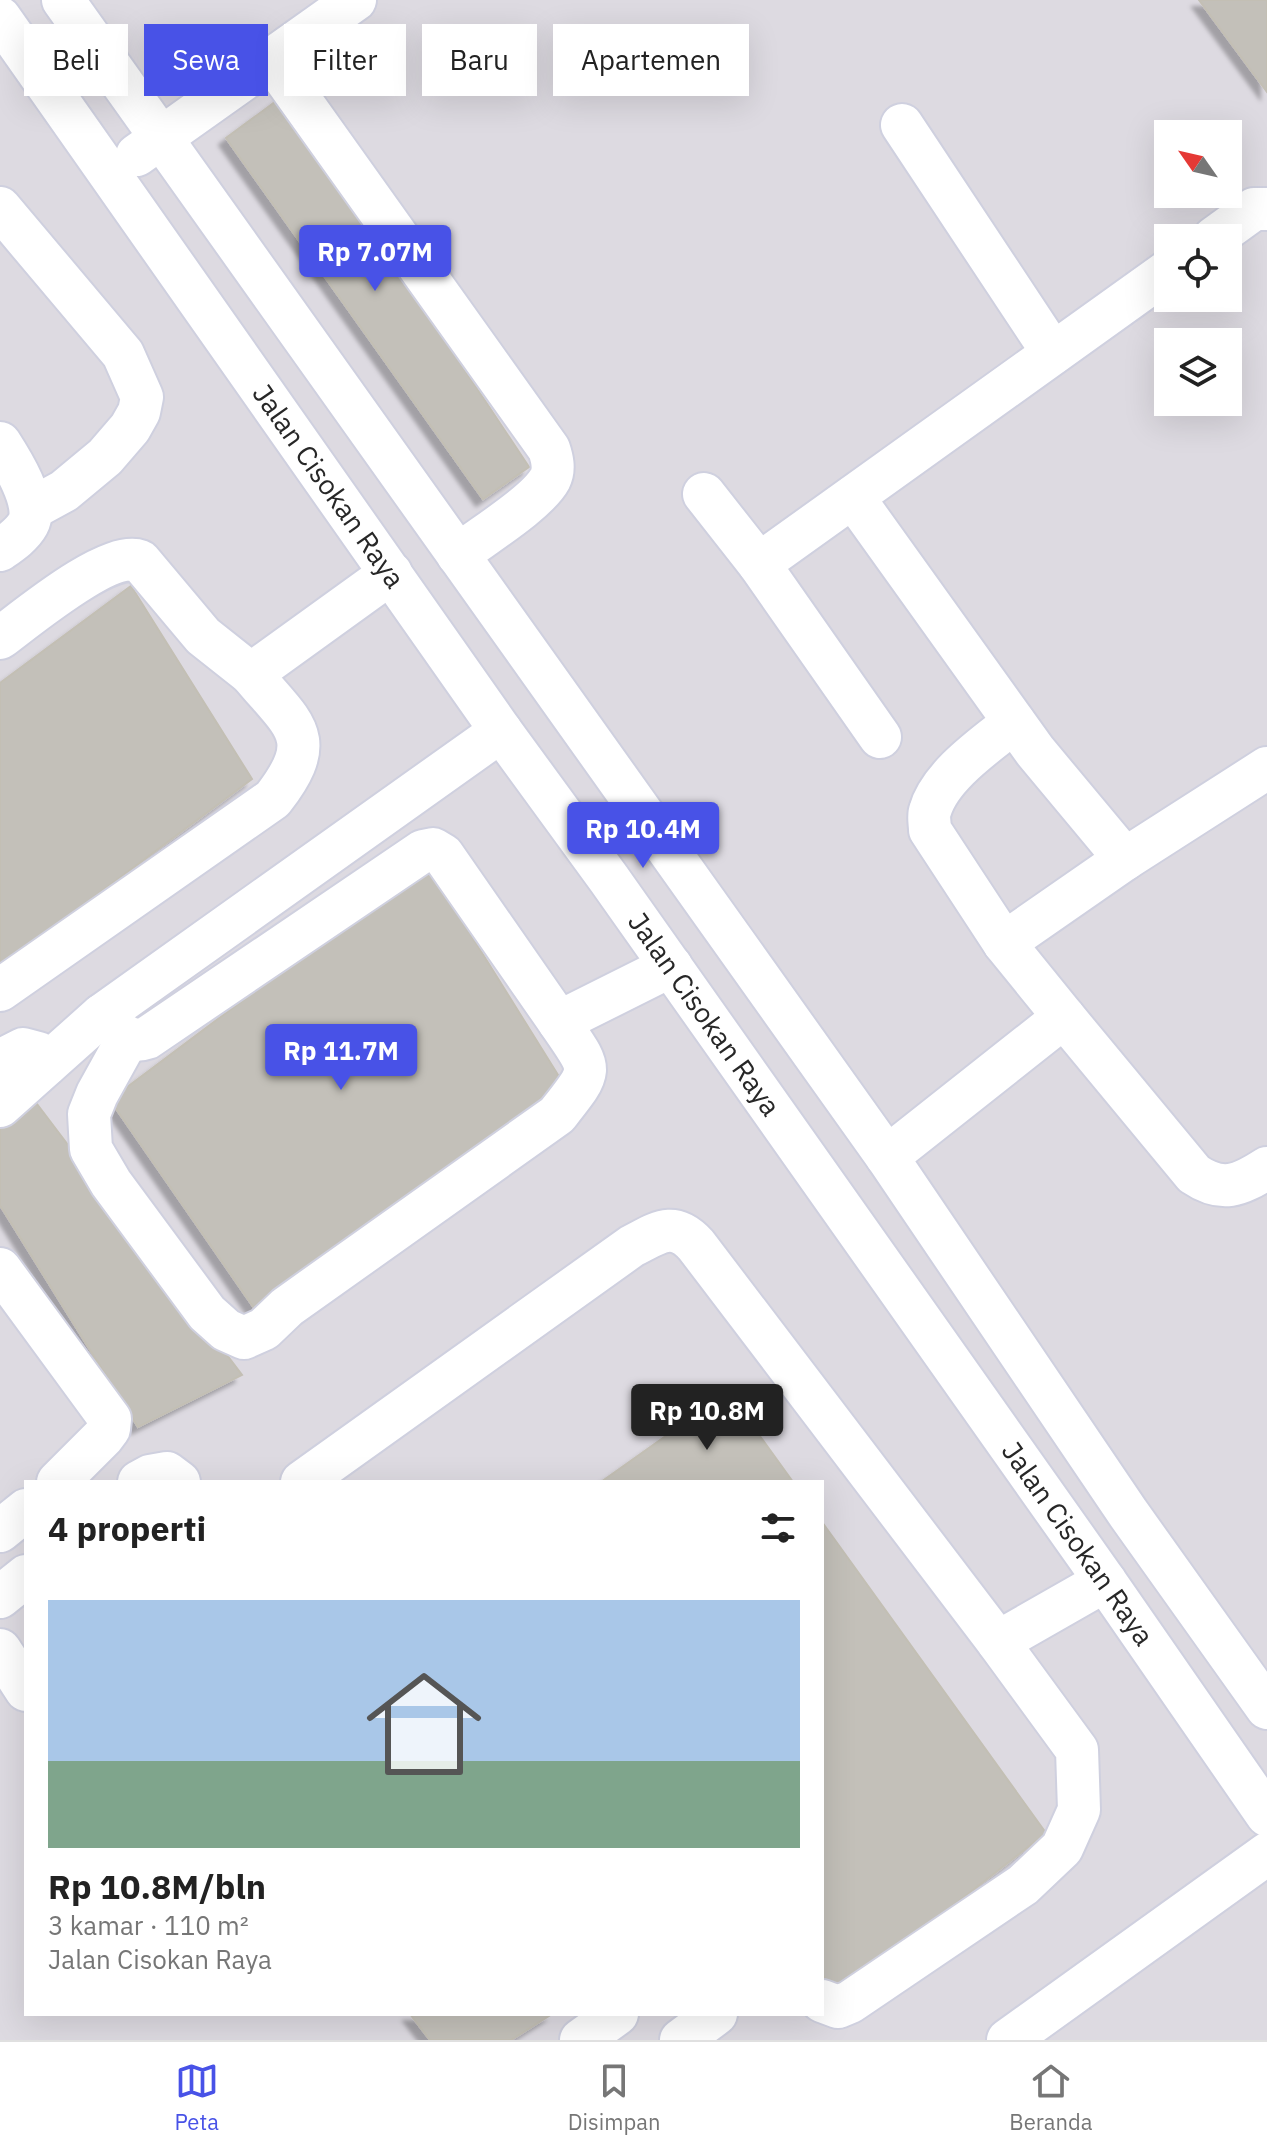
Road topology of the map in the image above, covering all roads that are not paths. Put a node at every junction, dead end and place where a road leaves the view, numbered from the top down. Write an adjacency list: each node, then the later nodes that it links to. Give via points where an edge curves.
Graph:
1 (63, 0): 6 (street, Jalan Cisokan Raya)
2 (355, 0): 4 (street)
3 (0, 18): 7 (street, Jalan Cisokan Raya)
4 (271, 59): 6 (street); 18 (street, via 549,449 551,478 532,500)
5 (902, 125): 12 (street)
6 (160, 139): 7 (street); 18 (street, Jalan Cisokan Raya)
7 (109, 173): 20 (street, Jalan Cisokan Raya)
8 (0, 208): 16 (street, via 123,354 142,397 130,428 105,457 64,491)
9 (1267, 209): 10 (street, via 1254,209)
10 (1233, 224)
11 (1154, 281): 12 (street)
12 (1053, 353): 15 (street)
13 (0, 443): 16 (street)
14 (704, 494): 19 (street)
15 (853, 497): 19 (street); 23 (street)
16 (31, 509): 17 (street, via 29,523)
17 (0, 550)
18 (458, 555): 37 (street, Jalan Cisokan Raya)
19 (759, 564): 25 (street)
20 (391, 573): 22 (street); 24 (street, Jalan Cisokan Raya)
21 (0, 638): 22 (street, via 78,582 108,564 131,558 140,561 203,636)
22 (251, 674): 30 (street, via 295,727 300,749 296,767 273,799)
23 (1014, 722): 27 (street); 28 (street, via 962,764 929,812 930,830)
24 (501, 731): 29 (street, Jalan Cisokan Raya); 33 (street)
25 (880, 737)
26 (1267, 768): 27 (street)
27 (1125, 859): 28 (street)
28 (1004, 943): 31 (street)
29 (671, 966): 32 (street); 47 (street, Jalan Cisokan Raya)
30 (0, 990)
31 (1064, 1017): 37 (street); 38 (street, via 1194,1174 1225,1186)
32 (559, 1022): 33 (street, via 443,855 433,849 147,1038 137,1041); 33 (street, via 586,1061 587,1074 557,1115 287,1307 264,1329 244,1338 207,1313 91,1149 89,1114)
33 (115, 1027): 35 (street)
34 (0, 1061): 35 (street, via 23,1049 38,1053)
35 (47, 1064): 36 (street)
36 (0, 1106)
37 (887, 1157): 52 (street, Jalan Cisokan Raya)
38 (1267, 1168)
39 (0, 1269): 40 (street, via 110,1419 103,1437)
40 (60, 1480)
41 (143, 1480): 42 (street, via 167,1473)
42 (176, 1480)
43 (305, 1480): 49 (street, via 632,1246 662,1231 680,1231 696,1245)
44 (24, 1512): 45 (street)
45 (0, 1531)
46 (24, 1578): 48 (street)
47 (1105, 1581): 49 (street); 53 (street, Jalan Cisokan Raya)
48 (0, 1597)
49 (998, 1642): 55 (street, via 1077,1750 1079,1810 1062,1848 1023,1885 850,2002 838,2007)
50 (0, 1650): 51 (street)
51 (24, 1687)
52 (1267, 1708)
53 (1267, 1815)
54 (1267, 1854): 60 (street)
55 (824, 2002)
56 (614, 2016): 58 (street)
57 (713, 2016): 59 (street)
58 (581, 2040)
59 (681, 2040)
60 (1008, 2040)

